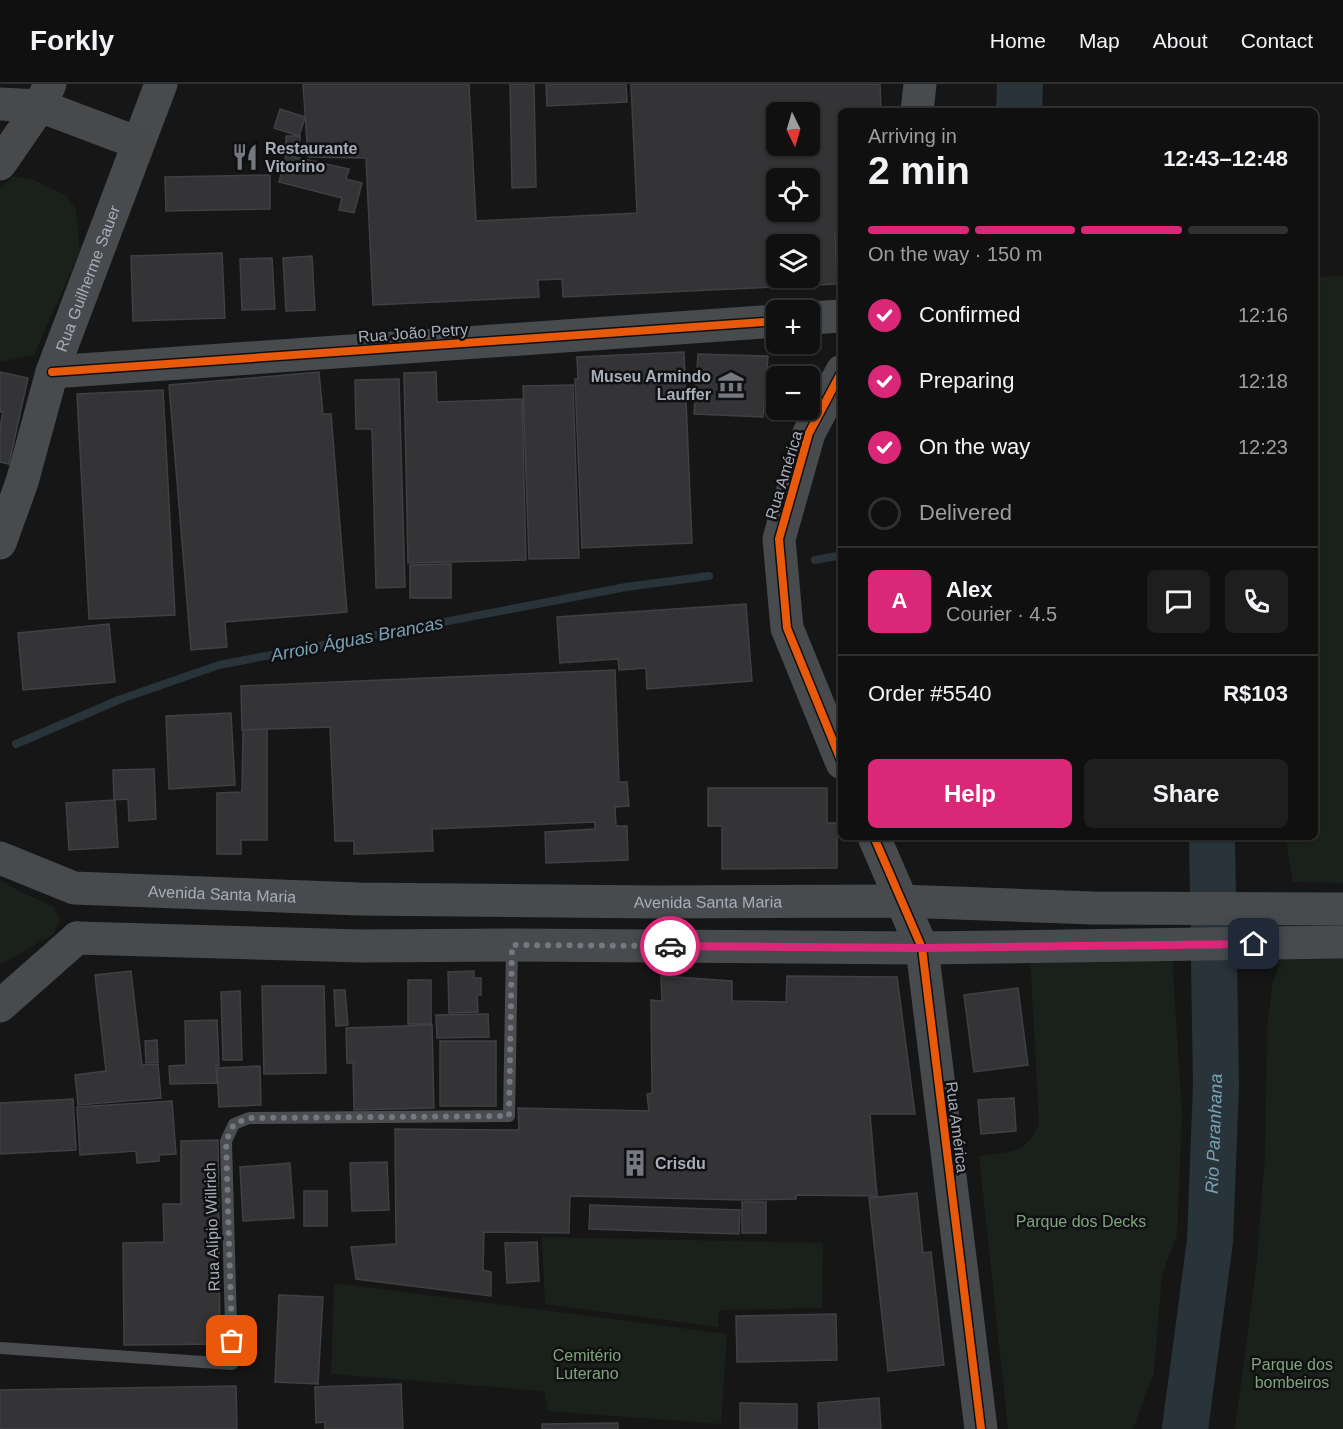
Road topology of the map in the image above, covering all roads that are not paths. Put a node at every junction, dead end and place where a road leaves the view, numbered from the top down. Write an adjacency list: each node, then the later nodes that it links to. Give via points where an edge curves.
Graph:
1 (161, 84): 6 (main road, Rua Guilherme Sauer)
2 (920, 84): 5 (main road)
3 (45, 95): 4 (main road); 6 (main road); 7 (main road)
4 (0, 104)
5 (917, 108)
6 (138, 143): 11 (main road, Rua Guilherme Sauer)
7 (0, 164)
8 (838, 316): 9 (main road)
9 (820, 317)
10 (766, 322): 11 (main road, Rua João Petry)
11 (52, 372): 13 (main road, Rua Guilherme Sauer, via 22,482)
12 (838, 379): 14 (main road, Rua América, via 809,433 779,539 787,628)
13 (0, 543)
14 (838, 754)
15 (875, 840): 19 (main road, Rua América)
16 (0, 858): 17 (main road)
17 (74, 888): 18 (main road, Avenida Santa Maria); 22 (main road)
18 (359, 899): 20 (main road, Avenida Santa Maria); 25 (main road)
19 (901, 901): 20 (main road, Avenida Santa Maria); 21 (main road, Avenida Santa Maria, via 1094,908); 27 (main road, Rua América)
20 (657, 902): 26 (main road)
21 (1343, 909)
22 (77, 938): 25 (main road); 28 (main road)
23 (1343, 942): 27 (main road)
24 (512, 945): 25 (main road); 26 (main road); 29 (lane, Rua Alípio Willrich, via 509,1116 249,1118 234,1124 226,1141 232,1364)
25 (360, 946)
26 (658, 946): 27 (main road)
27 (922, 948): 30 (main road, Rua América)
28 (0, 1006)
29 (0, 1348)
30 (981, 1429)

